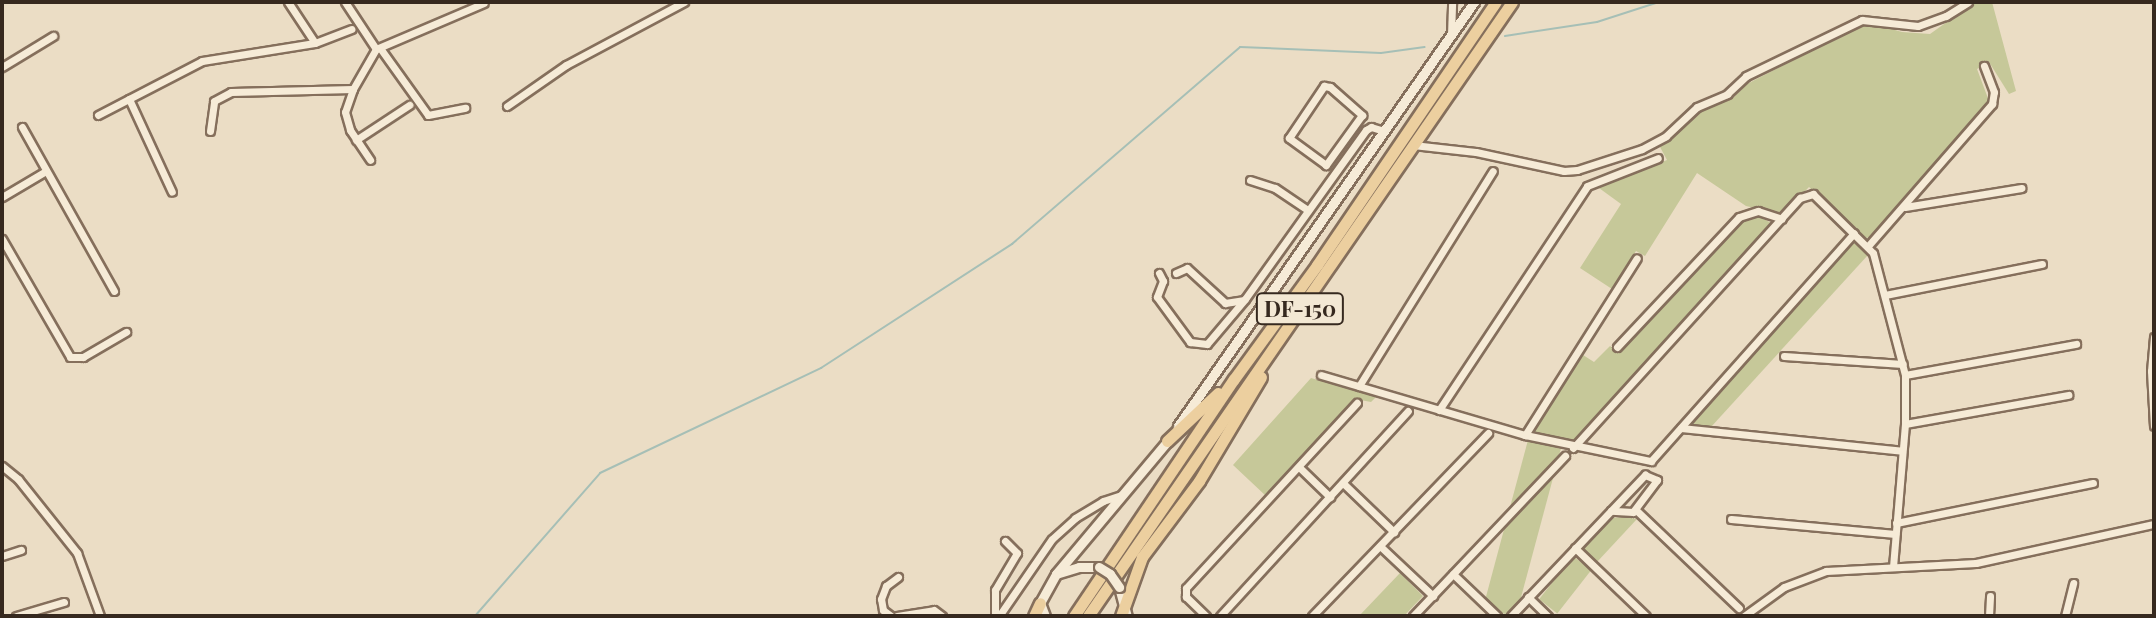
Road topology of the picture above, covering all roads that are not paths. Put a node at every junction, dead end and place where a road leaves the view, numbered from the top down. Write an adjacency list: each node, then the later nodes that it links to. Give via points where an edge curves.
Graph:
1 (288, 2): 13 (street)
2 (345, 2): 14 (street)
3 (684, 2): 20 (street, via 566,65)
4 (1452, 2): 11 (street)
5 (1474, 2): 11 (street)
6 (1496, 2): 60 (main road, DF-150)
7 (1512, 2): 29 (main road, DF-150)
8 (1968, 2): 29 (street, via 1918,26 1862,20 1746,76 1642,149 1577,170)
9 (484, 3): 14 (street)
10 (351, 29): 13 (street)
11 (1451, 35): 25 (street)
12 (53, 36): 16 (street)
13 (315, 43): 18 (street, via 202,61)
14 (378, 49): 17 (street); 21 (street, via 428,115)
15 (1984, 66): 38 (street, via 1994,92 1992,104)
16 (2, 67)
17 (353, 89): 24 (street, via 231,92 214,101); 26 (street, via 345,121)
18 (129, 99): 22 (street); 36 (street)
19 (409, 105): 26 (street)
20 (507, 106)
21 (465, 108)
22 (98, 115)
23 (22, 127): 32 (street)
24 (210, 131)
25 (1384, 131): 28 (street, via 1371,127); 71 (street)
26 (356, 140): 31 (street)
27 (1346, 140): 27 (street, via 1326,165 1290,140 1324,86 1361,113); 28 (street)
28 (1355, 145): 39 (street)
29 (1413, 145): 51 (main road, DF-150)
30 (1658, 158): 64 (street, via 1587,186)
31 (370, 160)
32 (46, 171): 37 (street); 48 (street)
33 (1493, 171): 61 (street)
34 (1250, 180): 39 (street, via 1275,188)
35 (2021, 188): 38 (street)
36 (172, 192)
37 (2, 197)
38 (1903, 208): 43 (street)
39 (1308, 210): 50 (street)
40 (1782, 219): 41 (street, via 1809,193); 55 (street, via 1758,211 1739,217); 72 (street)
41 (1854, 233): 43 (street); 68 (street)
42 (2, 239): 52 (street, via 70,357 83,357)
43 (1868, 246): 49 (street)
44 (1637, 258): 70 (street)
45 (2042, 264): 49 (street)
46 (1159, 273): 50 (street, via 1163,281 1157,297 1196,345 1212,340)
47 (1176, 273): 50 (street, via 1187,268 1225,303)
48 (114, 291)
49 (1885, 295): 57 (street)
50 (1245, 299)
51 (1302, 306): 104 (main road, via 1199,481 1142,557); 113 (main road, DF-150)
52 (126, 332)
53 (2154, 337): 67 (street)
54 (2076, 344): 59 (street)
55 (1617, 347)
56 (1784, 356): 57 (street)
57 (1903, 364): 59 (street)
58 (1321, 375): 61 (street)
59 (1905, 375): 66 (street)
60 (1234, 379): 71 (main road); 112 (main road, DF-150)
61 (1359, 386): 64 (street)
62 (2068, 395): 66 (street)
63 (1357, 403): 76 (street)
64 (1439, 410): 70 (street)
65 (1408, 411): 77 (street)
66 (1905, 424): 73 (street)
67 (2154, 426)
68 (1681, 428): 72 (street, via 1651,461); 73 (street)
69 (1488, 433): 86 (street)
70 (1525, 435): 72 (street)
71 (1167, 441): 79 (street)
72 (1573, 448)
73 (1902, 451): 84 (street)
74 (1565, 456): 95 (street)
75 (2, 466): 106 (street, via 77,553)
76 (1300, 468): 80 (street); 114 (street, via 1186,588 1186,597)
77 (1343, 483): 80 (street); 86 (street)
78 (2093, 483): 84 (street)
79 (1124, 494): 94 (street); 109 (street, via 1103,501 1052,539)
80 (1330, 497): 115 (street)
81 (1636, 510): 82 (street); 82 (street, via 1657,483 1649,474); 103 (street)
82 (1611, 511): 90 (street)
83 (1731, 519): 87 (street)
84 (1896, 523): 87 (street)
85 (2154, 524): 93 (street, via 1976,563)
86 (1394, 532): 89 (street)
87 (1895, 534): 93 (street)
88 (1005, 541): 109 (street, via 1017,553 995,590)
89 (1380, 546): 98 (street); 116 (street)
90 (1575, 548): 100 (street); 121 (street)
91 (21, 550): 92 (street)
92 (2, 556)
93 (1893, 566): 122 (street, via 1826,571 1784,587)
94 (1056, 574): 102 (street); 104 (street, bridge, via 1099,567 1119,587)
95 (1453, 574): 98 (street); 118 (street)
96 (898, 577): 107 (street, via 881,599 883,610)
97 (2073, 583): 124 (street)
98 (1433, 596): 117 (street)
99 (1990, 596): 123 (street)
100 (1528, 597): 119 (street); 120 (street)
101 (64, 602): 105 (street)
102 (1040, 603): 110 (main road); 111 (street)
103 (1739, 608)
104 (1124, 612)
105 (16, 616)
106 (100, 616)
107 (894, 616): 108 (street, via 934,610)
108 (942, 616)
109 (997, 616)
110 (1034, 616)
111 (1045, 616)
112 (1074, 616)
113 (1088, 616)
114 (1206, 616)
115 (1220, 616)
116 (1312, 616)
117 (1413, 616)
118 (1497, 616)
119 (1511, 616)
120 (1548, 616)
121 (1646, 616)
122 (1744, 616)
123 (1989, 616)
124 (2065, 616)

